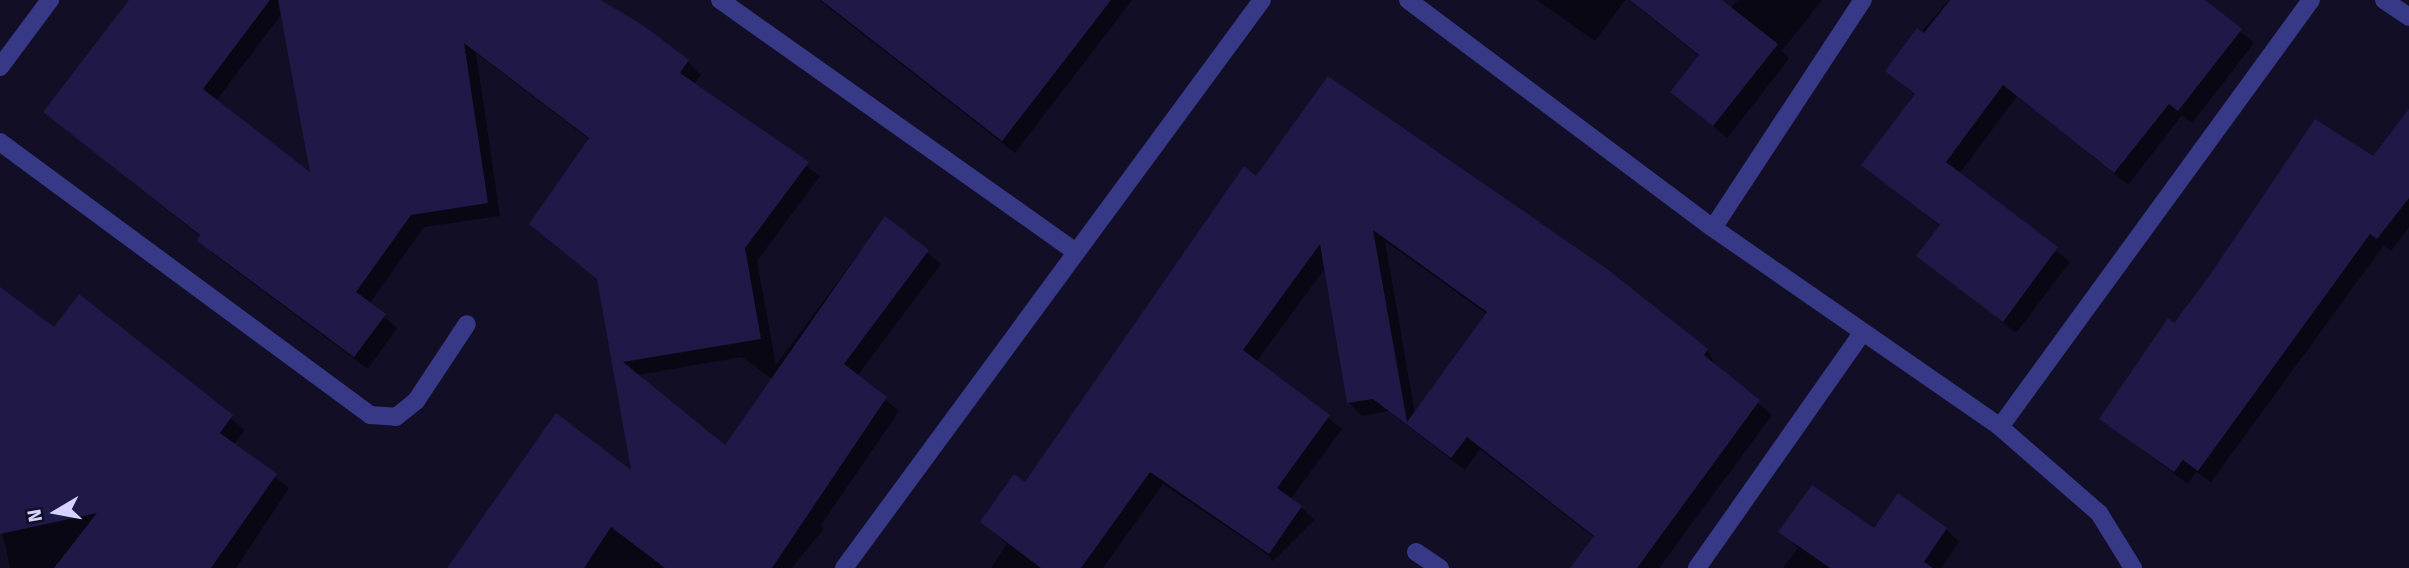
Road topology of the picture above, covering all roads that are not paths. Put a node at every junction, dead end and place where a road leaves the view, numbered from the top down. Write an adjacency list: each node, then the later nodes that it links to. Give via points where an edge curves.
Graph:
1 (50, 0): 9 (street)
2 (720, 0): 12 (street)
3 (1262, 0): 12 (street)
4 (1408, 0): 11 (street)
5 (1863, 0): 11 (street)
6 (2311, 0): 15 (street)
7 (2384, 0): 8 (street)
8 (2409, 17)
9 (0, 67)
10 (0, 142): 13 (street, via 370,415 396,416 416,401)
11 (1713, 228): 14 (street)
12 (1074, 251): 17 (street)
13 (467, 324)
14 (1862, 333): 15 (street); 19 (street)
15 (2000, 427): 20 (street, via 2099,513)
16 (1416, 552): 18 (street)
17 (844, 568)
18 (1440, 568)
19 (1697, 568)
20 (2133, 568)

